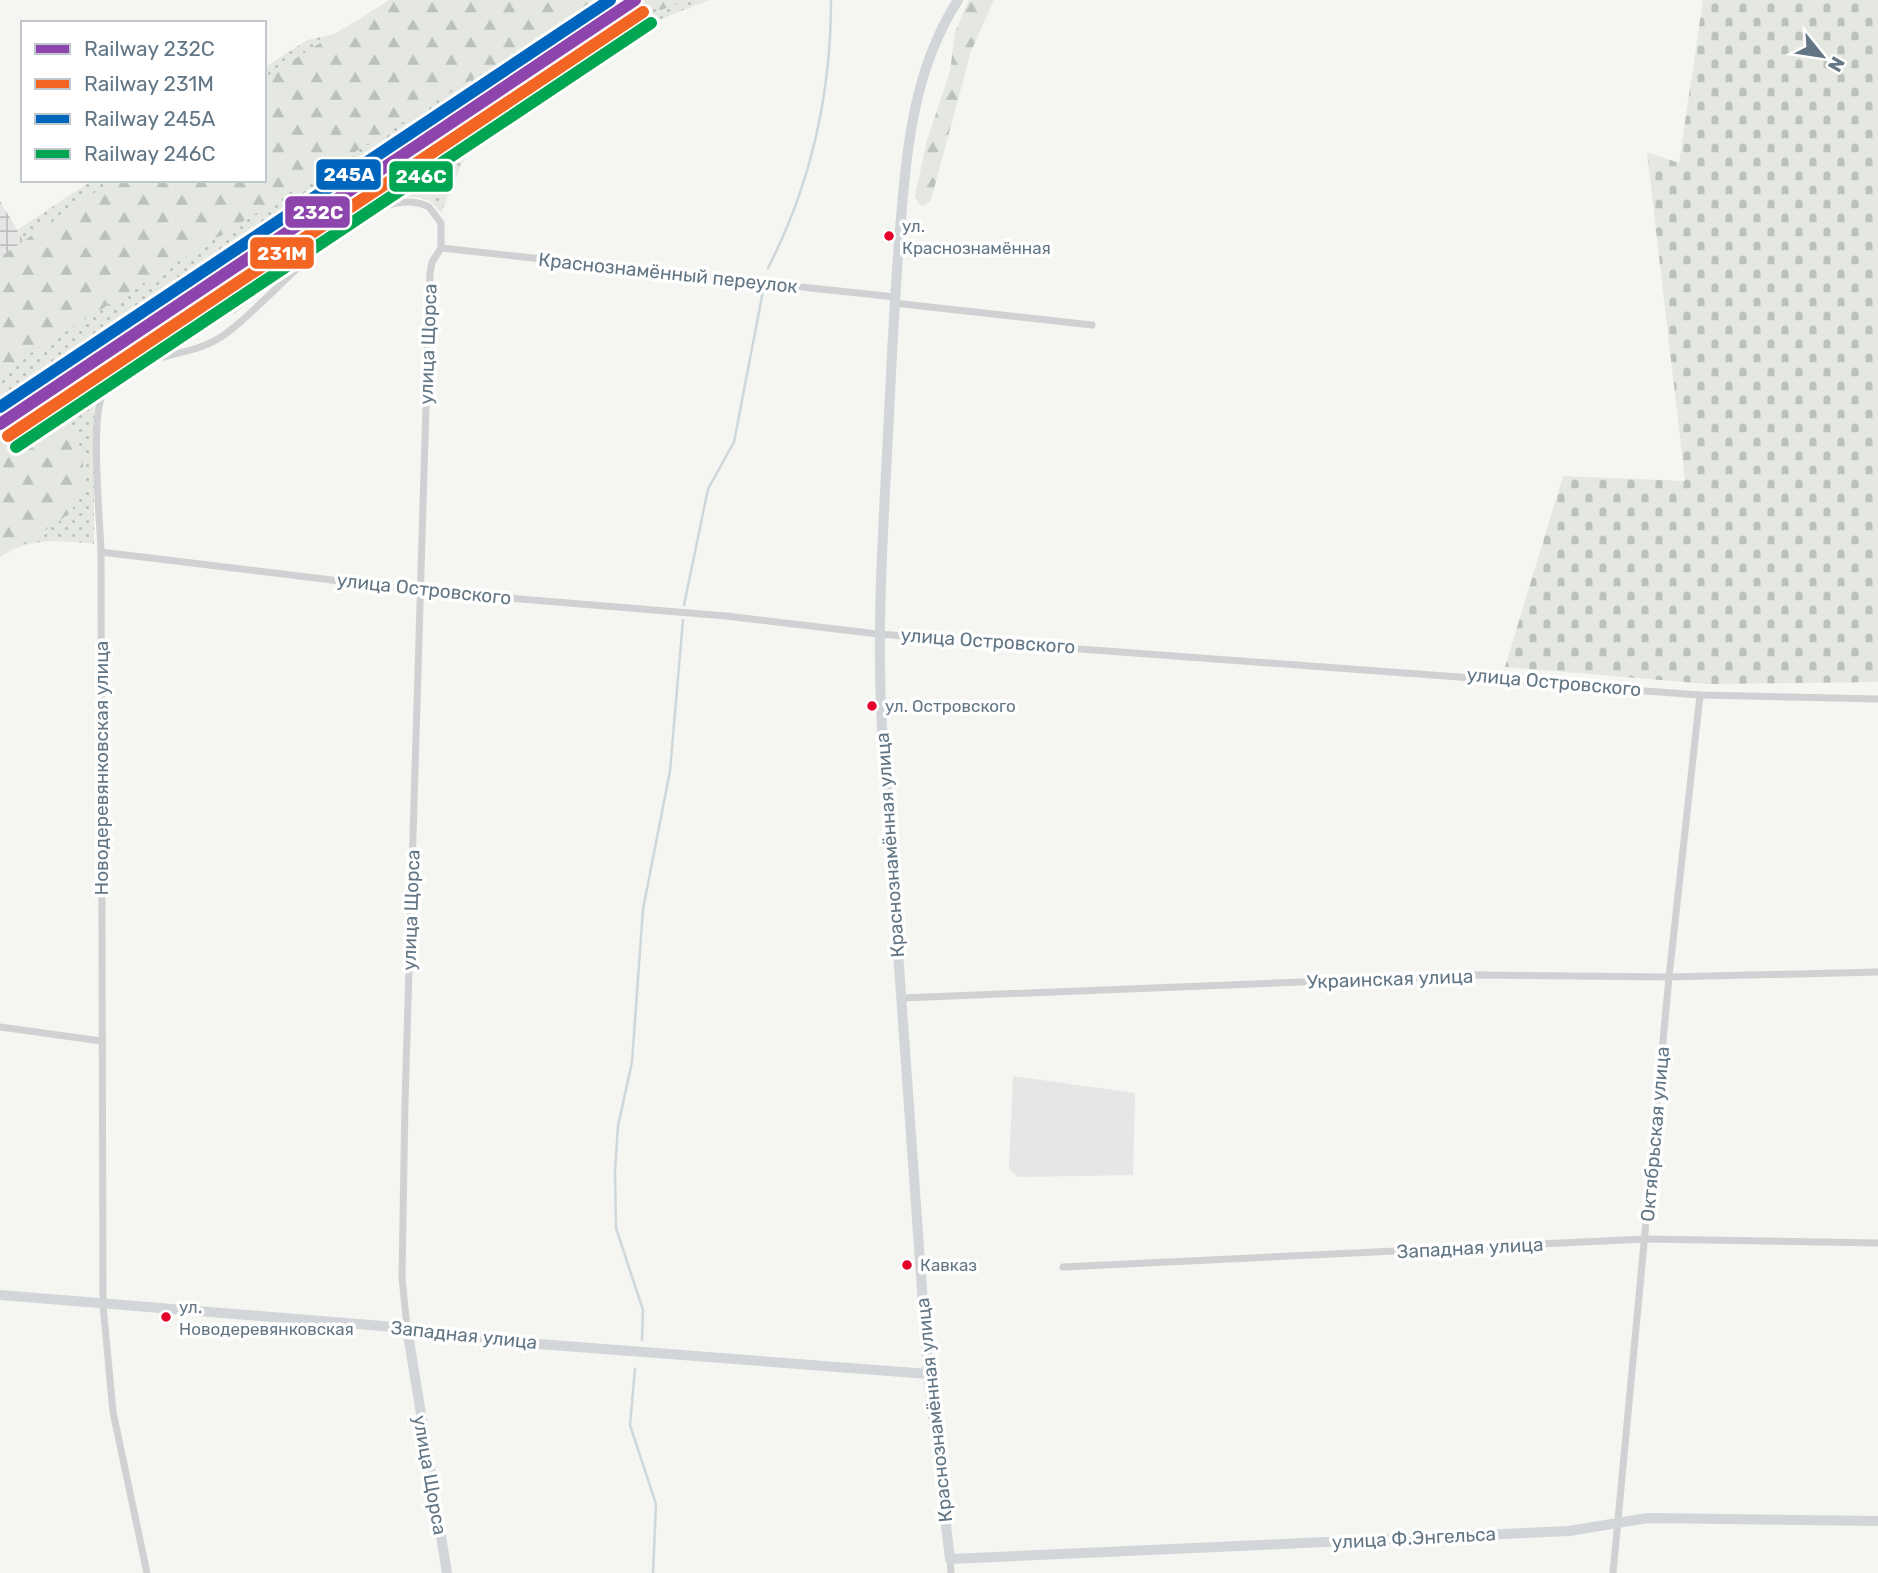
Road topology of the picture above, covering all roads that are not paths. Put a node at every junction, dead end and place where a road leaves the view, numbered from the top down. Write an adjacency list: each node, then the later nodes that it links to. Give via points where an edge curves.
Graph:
1 (958, 0): 3 (main road, Краснознамённая улица, via 938,37 913,107)
2 (442, 248): 3 (street, Краснознамённый переулок); 5 (street, Новодеревянковская улица, via 441,223 429,207 411,202 387,207 306,257 217,340 157,357 114,379 103,393 99,413); 6 (street, улица Щорса, via 430,274)
3 (894, 300): 4 (street, Краснознамённый переулок); 7 (main road, Краснознамённая улица)
4 (1092, 325)
5 (101, 552): 6 (street, улица Островского); 14 (street, Новодеревянковская улица)
6 (422, 591): 7 (street, улица Островского, via 726,616); 20 (street, улица Щорса, via 405,1102 402,1277)
7 (878, 634): 8 (street, улица Островского); 12 (main road, Краснознамённая улица)
8 (1700, 695): 9 (street, улица Островского); 11 (street, Октябрьская улица)
9 (1878, 699)
10 (1878, 972): 11 (street, Украинская улица)
11 (1669, 977): 12 (street, Украинская улица, via 1477,975); 15 (street, Октябрьская улица)
12 (902, 998): 21 (main road, Краснознамённая улица)
13 (0, 1027): 14 (street)
14 (101, 1041): 19 (street, Новодеревянковская улица)
15 (1645, 1238): 16 (street, Западная улица); 17 (street, Западная улица); 23 (street, Октябрьская улица)
16 (1878, 1243)
17 (1063, 1267)
18 (0, 1295): 19 (main road, Западная улица)
19 (103, 1305): 20 (main road, Западная улица); 25 (street, Новодеревянковская улица, via 113,1412)
20 (407, 1328): 21 (main road, Западная улица, via 553,1345); 26 (main road, улица Щорса)
21 (928, 1374): 24 (main road, Краснознамённая улица)
22 (1878, 1521): 23 (main road, улица Ф.Энгельса, via 1648,1518)
23 (1617, 1523): 24 (main road, улица Ф.Энгельса, via 1569,1531); 28 (street, Октябрьская улица)
24 (950, 1559): 27 (street, Краснознамённая улица)
25 (147, 1573)
26 (447, 1573)
27 (951, 1573)
28 (1613, 1573)

